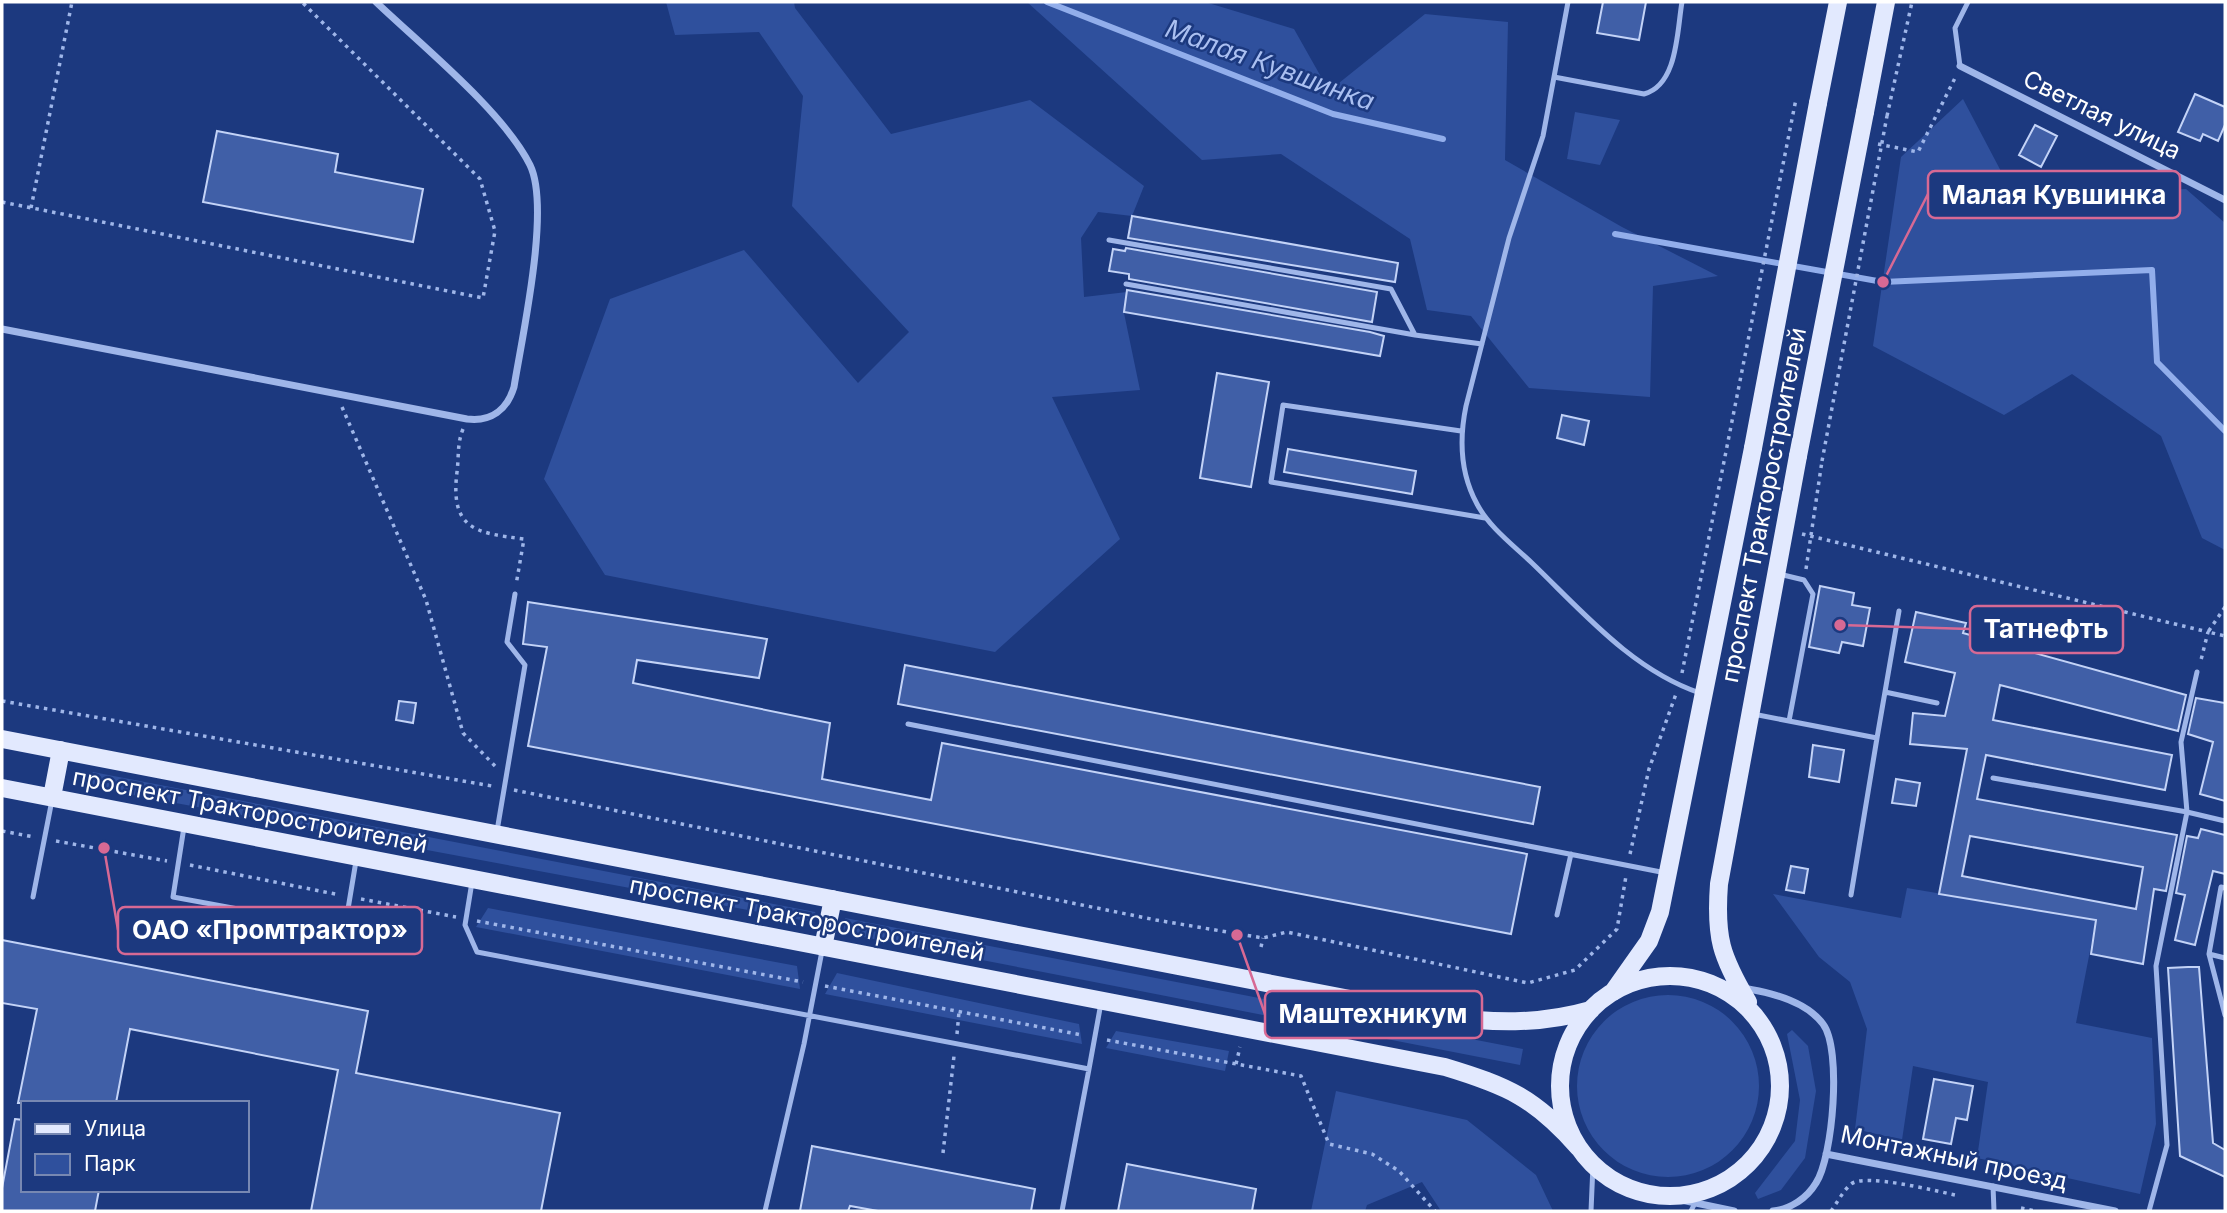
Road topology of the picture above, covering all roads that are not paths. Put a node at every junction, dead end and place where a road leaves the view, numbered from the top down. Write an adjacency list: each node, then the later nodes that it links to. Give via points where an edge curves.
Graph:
1 (376, 2): 12 (street, via 501,122 531,166 538,201 535,243 514,387 505,406 483,419 467,419)
2 (1569, 2): 8 (lane)
3 (1682, 2): 8 (lane, via 1669,71 1653,92)
4 (1838, 2): 22 (main road, проспект Тракторостроителей, bridge)
5 (1886, 2): 17 (main road, проспект Тракторостроителей, bridge)
6 (1968, 2): 7 (lane, via 1955,28)
7 (1960, 66): 9 (street, Светлая улица)
8 (1554, 77): 14 (lane, via 1540,149 1509,238)
9 (2225, 200)
10 (1109, 240): 13 (lane, via 1391,289)
11 (1126, 284): 13 (lane)
12 (2, 329)
13 (1415, 335): 14 (lane)
14 (1482, 344): 15 (lane)
15 (1461, 431): 16 (lane, via 1467,481); 16 (lane, via 1283,405 1271,482)
16 (1485, 518): 22 (lane, via 1619,646 1679,686)
17 (1777, 573): 24 (main road, проспект Тракторостроителей); 25 (lane, via 1804,580 1813,594)
18 (515, 594): 36 (lane, via 507,642 525,665)
19 (1899, 611): 21 (lane)
20 (2197, 672): 33 (lane, via 2181,742)
21 (1885, 692): 23 (lane); 27 (lane)
22 (1703, 694): 39 (main road, проспект Тракторостроителей)
23 (1937, 703)
24 (1750, 714): 25 (lane); 50 (main road, проспект Тракторостроителей, via 1719,884 1717,919 1719,942)
25 (1789, 721): 27 (lane)
26 (908, 724): 37 (lane)
27 (1877, 738): 42 (lane)
28 (2, 739): 29 (main road, проспект Тракторостроителей)
29 (61, 750): 32 (main road); 36 (main road, проспект Тракторостроителей)
30 (1993, 778): 33 (lane)
31 (2, 788): 32 (main road, проспект Тракторостроителей)
32 (52, 797): 35 (main road, проспект Тракторостроителей); 43 (lane)
33 (2187, 811): 34 (lane); 70 (lane, via 2156,966 2167,1145)
34 (2225, 821)
35 (184, 823): 38 (main road, проспект Тракторостроителей); 38 (lane, via 173,897 331,926 348,909)
36 (497, 834): 44 (main road, проспект Тракторостроителей)
37 (1570, 854): 39 (lane); 45 (lane)
38 (357, 856): 40 (main road, проспект Тракторостроителей)
39 (1669, 874): 51 (main road, проспект Тракторостроителей, via 1649,942)
40 (473, 879): 46 (main road, проспект Тракторостроителей); 56 (lane, via 465,925 477,952)
41 (2225, 888): 47 (lane, via 2221,887)
42 (1851, 895)
43 (33, 897)
44 (833, 900): 46 (main road); 53 (main road, проспект Тракторостроителей, via 1470,1020 1516,1023)
45 (1557, 915)
46 (823, 947): 52 (main road, проспект Тракторостроителей); 56 (lane)
47 (2209, 954): 48 (lane); 55 (lane)
48 (2225, 958)
49 (1709, 983): 50 (street, Монтажный проезд); 51 (main road, via 1665,976); 54 (main road, via 1732,993)
50 (1739, 987): 54 (main road, проспект Тракторостроителей); 59 (street, Монтажный проезд, via 1802,1008 1823,1024 1833,1047 1835,1074)
51 (1613, 992): 53 (main road)
52 (1101, 1001): 57 (lane); 58 (main road, проспект Тракторостроителей, via 1489,1080 1525,1097)
53 (1591, 1010): 58 (main road, via 1566,1052 1560,1092 1566,1121)
54 (1753, 1011): 62 (main road, via 1776,1054 1777,1114 1765,1142 1746,1166)
55 (2225, 1015)
56 (809, 1017): 57 (lane); 63 (lane)
57 (1089, 1069): 64 (lane)
58 (1579, 1148): 60 (main road)
59 (1826, 1154): 61 (street, Монтажный проезд); 67 (street, via 1818,1180 1805,1198)
60 (1593, 1165): 62 (main road, via 1639,1193); 65 (lane)
61 (1993, 1186): 68 (lane); 69 (street, Монтажный проезд)
62 (1695, 1203): 66 (street)
63 (765, 1211)
64 (1062, 1211)
65 (1591, 1211)
66 (1734, 1211)
67 (1773, 1211)
68 (1994, 1211)
69 (2115, 1211)
70 (2149, 1211)

